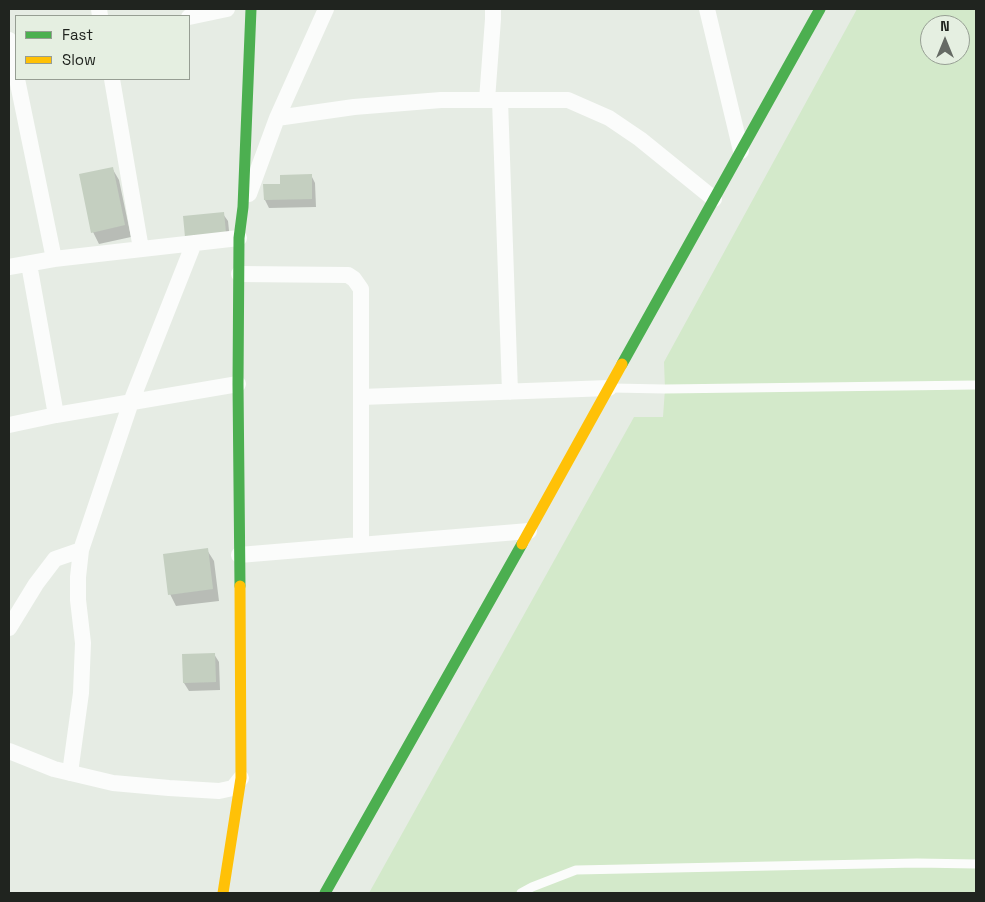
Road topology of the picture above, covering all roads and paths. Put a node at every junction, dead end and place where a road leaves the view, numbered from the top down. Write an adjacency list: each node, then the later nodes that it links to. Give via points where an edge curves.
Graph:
1 (227, 9): 7 (street)
2 (251, 9): 16 (street)
3 (326, 9): 13 (street)
4 (493, 9): 12 (street)
5 (706, 9): 14 (street)
6 (820, 9): 14 (street)
7 (193, 13)
8 (9, 40): 9 (street)
9 (15, 72)
10 (17, 80): 20 (street)
11 (112, 80): 19 (street)
12 (494, 100): 13 (street, via 441,100 354,107); 15 (street, via 568,100 609,118); 27 (street)
13 (277, 118): 16 (street)
14 (741, 151): 15 (street)
15 (714, 199): 26 (street)
16 (244, 207): 17 (street)
17 (239, 238): 18 (street); 23 (street)
18 (194, 244): 19 (street); 29 (street)
19 (141, 249): 20 (street)
20 (54, 259): 21 (street)
21 (29, 264): 22 (street); 30 (street)
22 (9, 267)
23 (239, 274): 24 (street); 28 (street, via 348,275 354,278 361,290)
24 (238, 384): 29 (street); 35 (street)
25 (976, 385): 26 (lane)
26 (609, 388): 27 (street); 32 (street)
27 (510, 392): 28 (street)
28 (361, 397): 33 (street)
29 (132, 402): 30 (street); 34 (street)
30 (56, 415): 31 (street)
31 (9, 425)
32 (529, 531): 33 (street); 42 (street)
33 (361, 545): 35 (street)
34 (81, 550): 36 (street, via 55,560); 38 (street, via 78,576 81,693)
35 (239, 555): 39 (street)
36 (9, 628)
37 (9, 750): 38 (street)
38 (70, 773): 39 (street, via 112,782 219,791 233,788)
39 (241, 778): 41 (street)
40 (976, 864): 43 (lane, via 576,870)
41 (223, 893)
42 (325, 893)
43 (521, 893)

